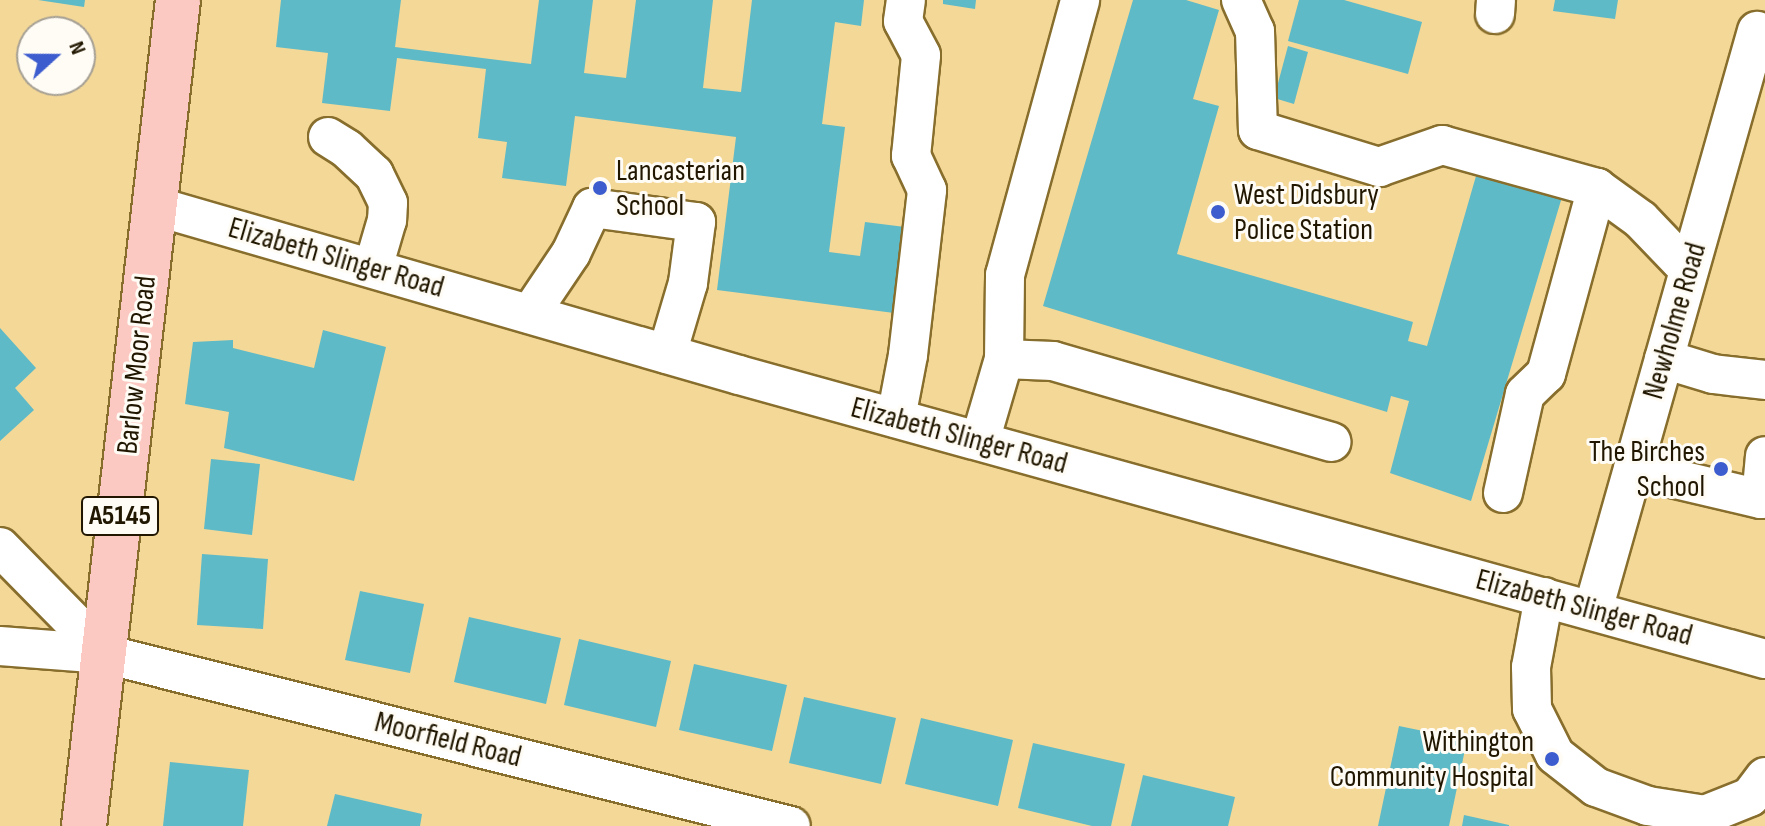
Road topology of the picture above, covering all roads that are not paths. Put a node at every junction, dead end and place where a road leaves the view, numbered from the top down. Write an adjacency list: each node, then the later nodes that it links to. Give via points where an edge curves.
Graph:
1 (178, 0): 8 (main road, Barlow Moor Road / A5145)
2 (906, 0): 16 (street, via 903,21 921,55 911,156 927,190)
3 (1080, 0): 13 (street, via 1005,275)
4 (1241, 0): 7 (street, via 1255,31 1258,130 1379,167 1442,145)
5 (1757, 31): 10 (street, Newholme Road)
6 (328, 137): 9 (street, via 374,174 388,203)
7 (1597, 188): 10 (street, via 1641,220); 21 (street, via 1546,374 1525,394)
8 (155, 206): 9 (street, Elizabeth Slinger Road); 27 (main road, Barlow Moor Road / A5145)
9 (373, 268): 11 (street, Elizabeth Slinger Road)
10 (1689, 270): 14 (street, Newholme Road)
11 (530, 314): 12 (street, Elizabeth Slinger Road); 12 (street, via 571,253 592,208 696,222 688,283)
12 (667, 354): 16 (street, Elizabeth Slinger Road)
13 (1004, 359): 17 (street); 18 (street, via 1053,361)
14 (1664, 359): 15 (street, via 1713,374); 20 (street, Newholme Road)
15 (1765, 380)
16 (896, 418): 17 (street, Elizabeth Slinger Road)
17 (980, 441): 24 (street, Elizabeth Slinger Road)
18 (1331, 442)
19 (1765, 456): 22 (street)
20 (1633, 469): 22 (street); 25 (street, Newholme Road)
21 (1503, 493)
22 (1763, 500)
23 (0, 547): 27 (street)
24 (1544, 597): 25 (street, Elizabeth Slinger Road); 29 (street, via 1531,667 1532,709 1555,755 1596,787 1648,806 1705,815 1750,797)
25 (1593, 610): 28 (street, Elizabeth Slinger Road)
26 (0, 646): 27 (street, Moorfield Road)
27 (105, 654): 30 (main road, Barlow Moor Road / A5145); 31 (street, Moorfield Road)
28 (1765, 659)
29 (1765, 777)
30 (84, 826)
31 (791, 826)

